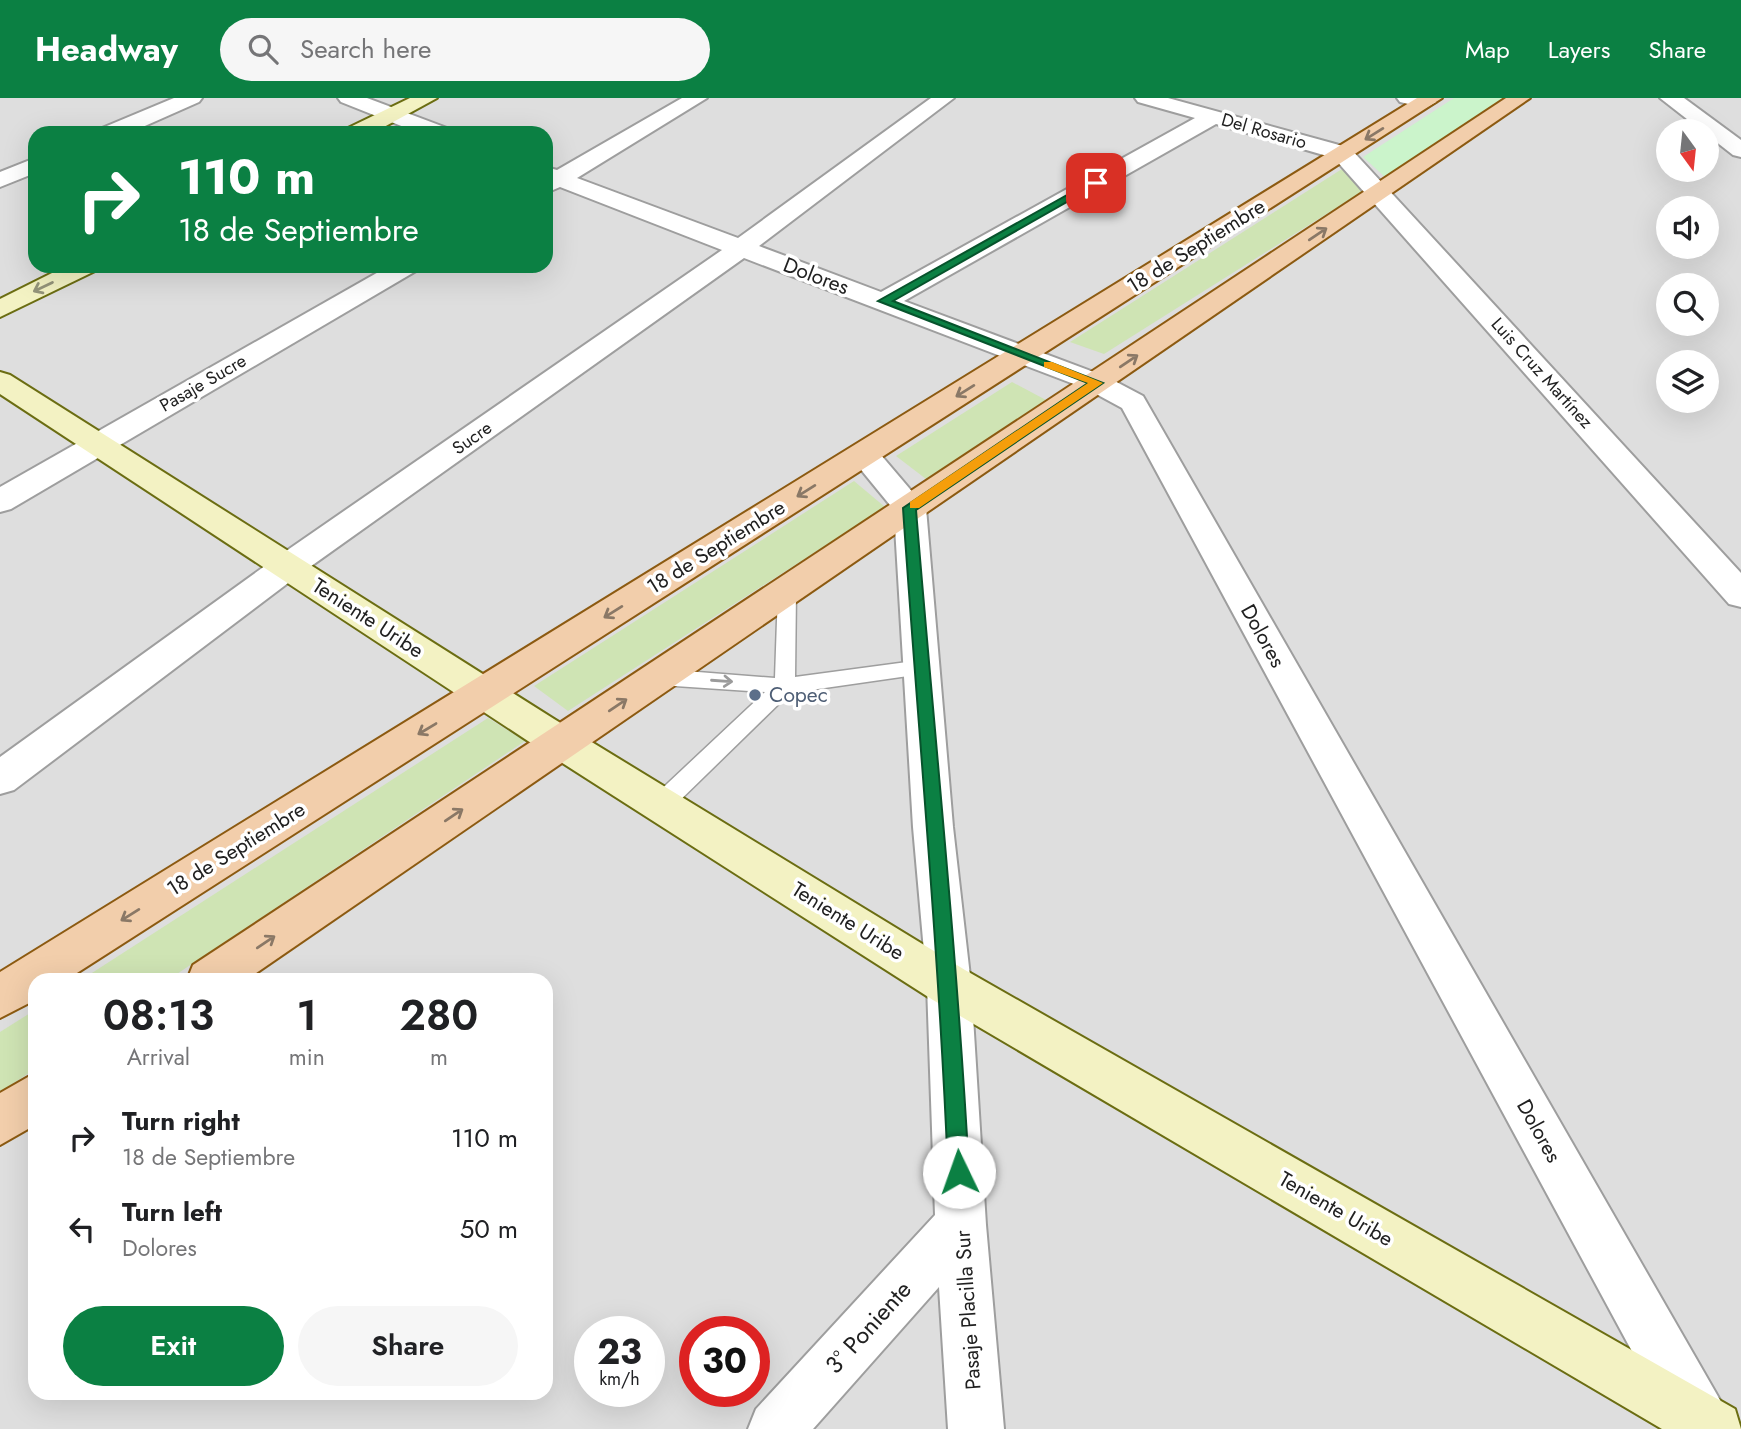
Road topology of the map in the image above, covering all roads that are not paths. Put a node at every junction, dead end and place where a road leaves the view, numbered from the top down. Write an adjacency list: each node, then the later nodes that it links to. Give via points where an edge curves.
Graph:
1 (192, 98): 12 (street)
2 (348, 98): 10 (street)
3 (427, 98): 10 (street)
4 (697, 98): 18 (street)
5 (944, 98): 22 (street, Sucre)
6 (1145, 98): 11 (street, Del Rosario)
7 (1520, 98): 21 (main road)
8 (1670, 98): 15 (street)
9 (1421, 99): 16 (main road, 18 de Septiembre, one-way to 16)
10 (393, 115): 13 (street); 14 (street)
11 (1213, 117): 16 (street, Del Rosario); 25 (street)
12 (126, 126)
13 (370, 126)
14 (421, 126)
15 (1741, 150)
16 (1342, 153): 21 (street, Luis Cruz Martínez); 27 (main road, 18 de Septiembre)
17 (28, 168): 19 (street)
18 (553, 177)
19 (0, 180)
20 (553, 180): 22 (street, Dolores)
21 (1380, 192): 29 (main road, one-way to 21); 36 (street, Luis Cruz Martínez)
22 (741, 248): 25 (street, Dolores); 34 (street, Sucre)
23 (72, 273): 26 (street, one-way to 26)
24 (395, 273): 30 (street, Pasaje Sucre)
25 (884, 301): 27 (street, Dolores)
26 (0, 309)
27 (1023, 355): 29 (street, Dolores); 31 (main road, 18 de Septiembre, one-way to 31)
28 (0, 381): 30 (street, Teniente Uribe)
29 (1097, 383): 33 (main road); 52 (street, Dolores, via 1133,402)
30 (97, 444): 32 (street, Pasaje Sucre); 34 (street, Teniente Uribe)
31 (864, 455): 33 (street); 40 (main road, 18 de Septiembre, one-way to 40)
32 (0, 501)
33 (910, 508): 35 (main road); 37 (street, Pasaje Placilla Sur)
34 (288, 566): 40 (street, Teniente Uribe); 42 (street, Sucre)
35 (787, 591): 38 (main road); 39 (lane)
36 (1741, 594)
37 (922, 668): 39 (lane); 47 (street, Pasaje Placilla Sur)
38 (660, 677): 39 (lane, one-way to 39); 41 (main road, one-way to 38)
39 (785, 686): 43 (lane)
40 (486, 694): 41 (street, Teniente Uribe); 44 (main road, 18 de Septiembre, one-way to 44)
41 (561, 743): 43 (street, Teniente Uribe); 45 (main road, one-way to 41)
42 (0, 778)
43 (660, 805): 47 (street, Teniente Uribe)
44 (38, 973)
45 (219, 973)
46 (28, 980): 48 (main road, 18 de Septiembre, one-way to 48)
47 (950, 985): 51 (street, Pasaje Placilla Sur); 52 (street, Teniente Uribe)
48 (0, 997)
49 (28, 1102): 50 (main road)
50 (0, 1121)
51 (961, 1225): 53 (street, 3° Poniente); 54 (street, Pasaje Placilla Sur)
52 (1708, 1425)
53 (776, 1429)
54 (976, 1429)

